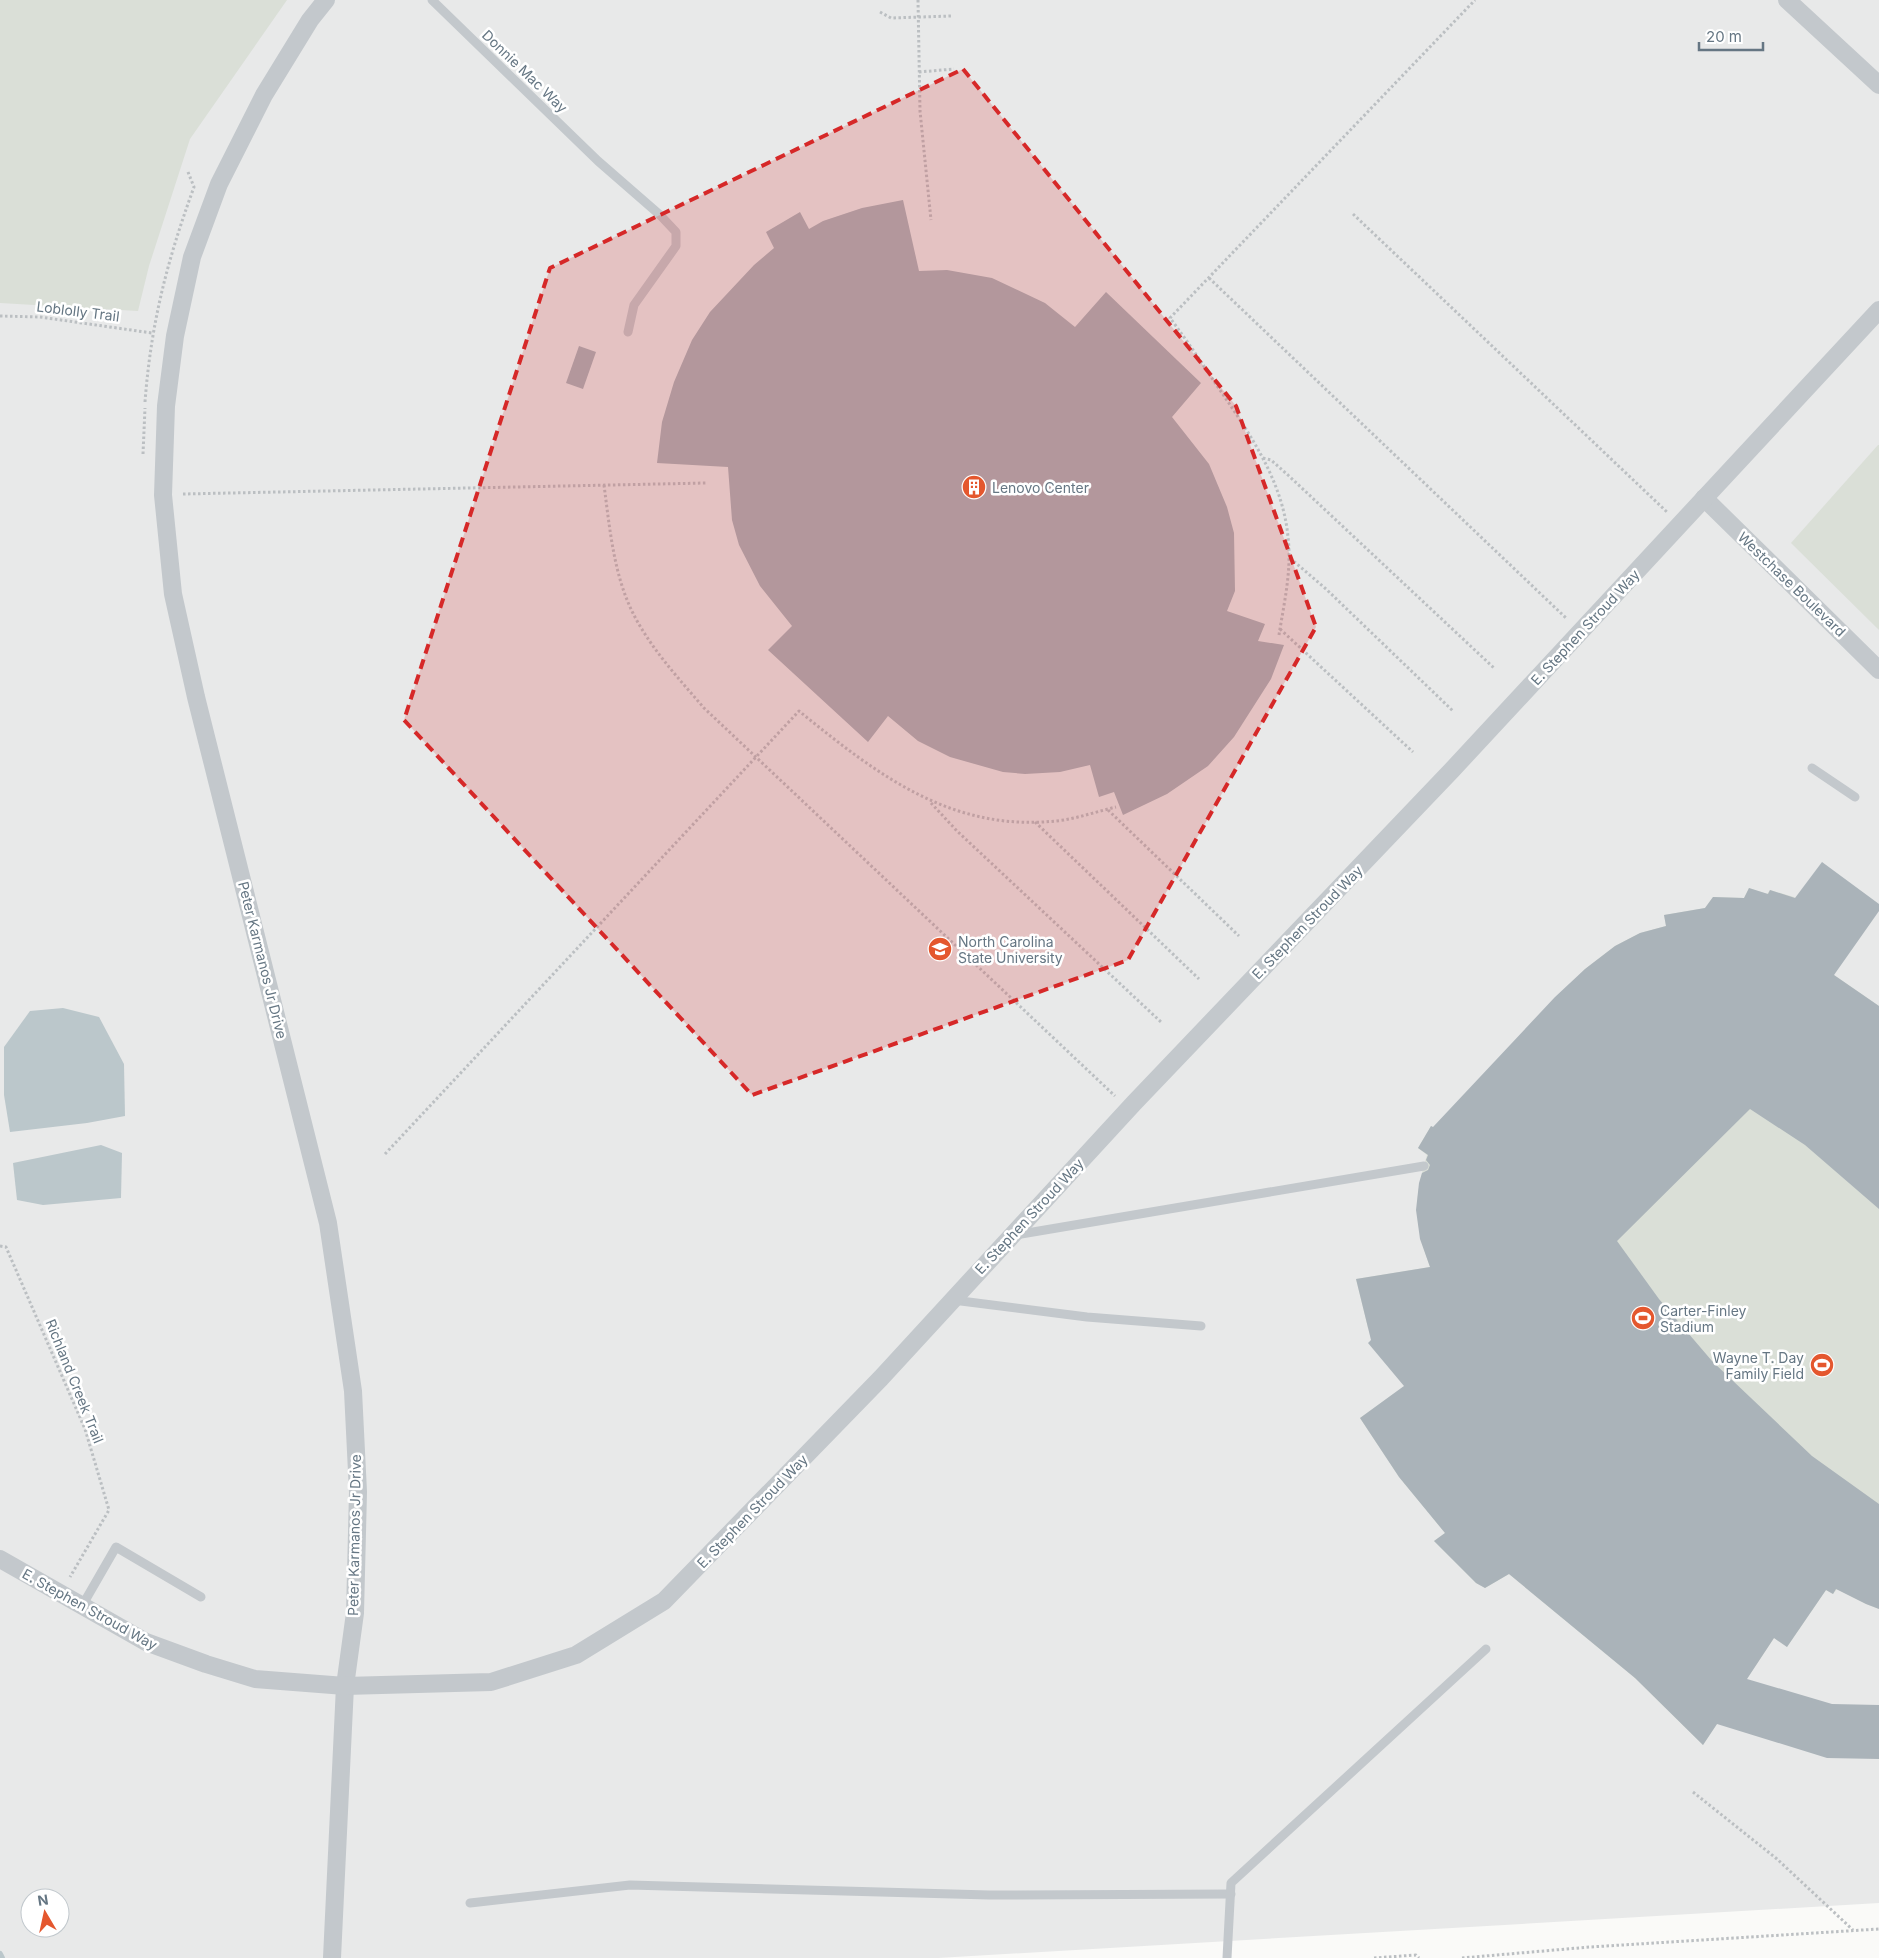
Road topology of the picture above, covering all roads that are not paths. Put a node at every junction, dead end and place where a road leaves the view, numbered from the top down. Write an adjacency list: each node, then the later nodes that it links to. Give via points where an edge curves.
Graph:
1 (326, 0): 19 (street, Peter Karmanos Jr Drive, via 264,95 219,184 192,257 175,336 166,406 163,495 173,594 326,1214 333,1257 353,1391 358,1492 355,1613)
2 (432, 0): 6 (lane, Donnie Mac Way, via 676,232 676,246 634,305)
3 (1787, 0): 4 (street)
4 (1879, 84)
5 (1879, 310): 7 (street, E. Stephen Stroud Way)
6 (628, 332)
7 (1704, 498): 8 (street, Westchase Boulevard); 12 (street, E. Stephen Stroud Way, via 1452,770)
8 (1879, 670)
9 (1812, 768): 10 (lane)
10 (1855, 797)
11 (1424, 1166): 12 (lane)
12 (1010, 1236): 13 (street, E. Stephen Stroud Way)
13 (951, 1300): 14 (lane, via 1087,1317); 19 (street, E. Stephen Stroud Way, via 664,1601 576,1656 491,1682)
14 (1201, 1326)
15 (0, 1560): 17 (street, E. Stephen Stroud Way)
16 (201, 1596): 17 (lane, via 116,1547)
17 (82, 1606): 19 (street, E. Stephen Stroud Way, via 146,1642 255,1679)
18 (1486, 1649): 20 (lane, via 1231,1883)
19 (345, 1686): 22 (street, Peter Karmanos Jr Drive)
20 (1231, 1894): 21 (lane, via 990,1895 630,1885); 23 (lane)
21 (470, 1903)
22 (332, 1958)
23 (1227, 1958)

